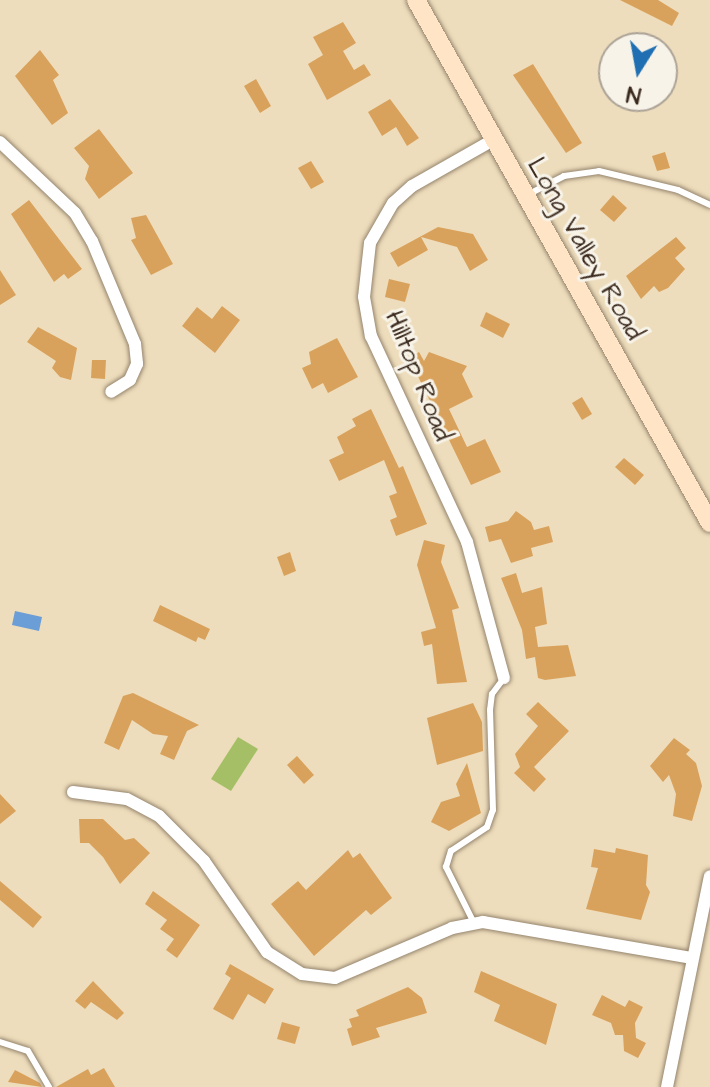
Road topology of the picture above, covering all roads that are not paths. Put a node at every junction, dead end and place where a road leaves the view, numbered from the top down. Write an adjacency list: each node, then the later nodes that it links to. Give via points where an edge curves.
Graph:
1 (416, 0): 2 (street, Long Valley Road)
2 (493, 140): 4 (street, Long Valley Road); 8 (street, Hilltop Road, via 412,186 393,203 370,243 364,297 371,336 467,542)
3 (0, 142): 6 (street, via 75,213 92,241 135,344 137,364 130,380)
4 (526, 196): 5 (lane, via 564,176 599,171 678,190); 7 (street, Long Valley Road)
5 (710, 205)
6 (111, 392)
7 (710, 523)
8 (504, 678): 11 (lane, via 492,694 490,710 493,810 487,827 451,851 446,867)
9 (73, 792): 11 (street, via 117,796 159,816 204,861 267,952 302,974 335,978 410,944)
10 (710, 876): 12 (street)
11 (474, 923): 12 (street, via 513,924)
12 (691, 958): 15 (street)
13 (0, 1042): 14 (lane, via 28,1051)
14 (49, 1087)
15 (667, 1087)

